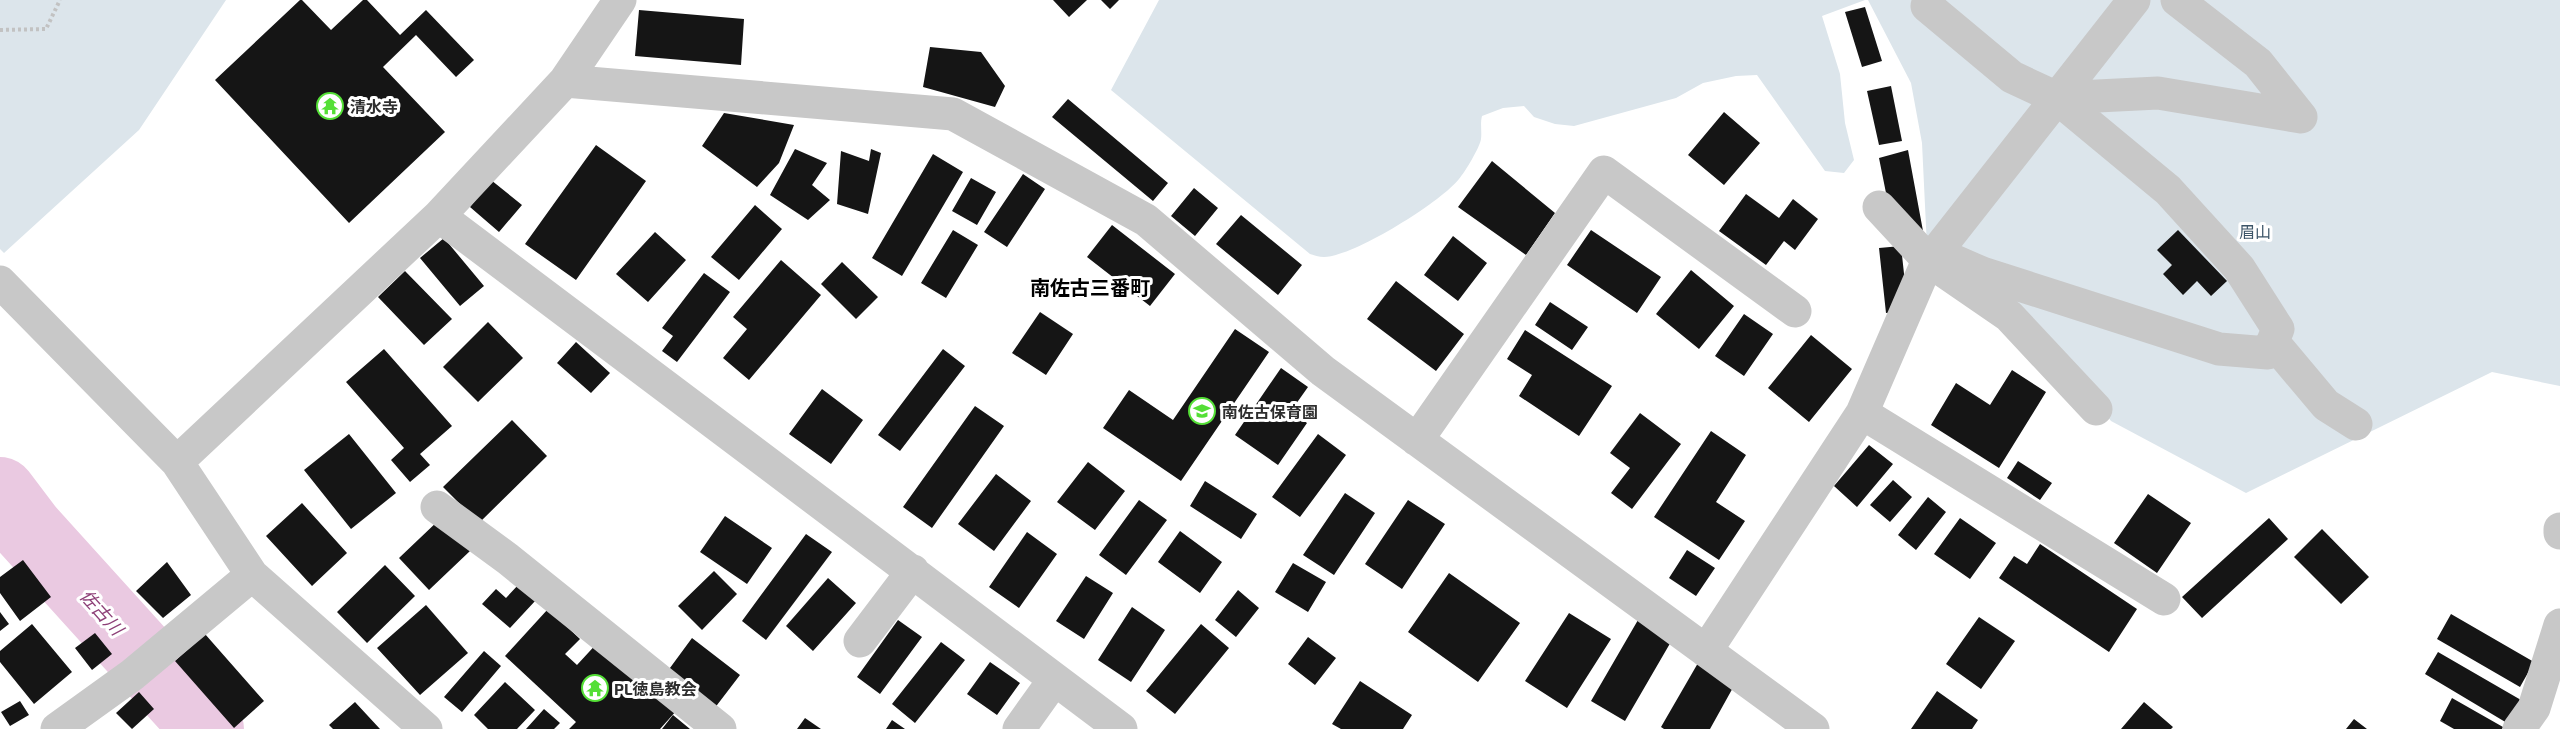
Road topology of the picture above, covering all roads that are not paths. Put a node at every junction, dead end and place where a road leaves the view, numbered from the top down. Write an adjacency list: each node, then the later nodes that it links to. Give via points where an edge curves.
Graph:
1 (620, 0): 5 (street)
2 (2134, 0): 6 (street)
3 (2177, 0): 6 (street, via 2258,63 2301,117 2158,93)
4 (1927, 6): 6 (street, via 2012,77)
5 (565, 81): 8 (street); 16 (street, via 953,114 1146,220 1323,371)
6 (2057, 98): 9 (street); 12 (street, via 2168,190 2239,268 2278,329)
7 (1879, 207): 9 (street)
8 (439, 216): 17 (street); 19 (street)
9 (1932, 257): 12 (street, via 2219,349 2268,353); 13 (street, via 2009,316); 14 (street)
10 (0, 282): 17 (street)
11 (1795, 311): 16 (street, via 1604,172)
12 (2272, 342): 15 (street, via 2326,405)
13 (2096, 409)
14 (1862, 413): 21 (street); 24 (street)
15 (2356, 424)
16 (1417, 440): 24 (street)
17 (177, 462): 20 (street)
18 (437, 507): 28 (street)
19 (913, 571): 23 (street); 25 (street)
20 (252, 575): 26 (street, via 144,665); 27 (street)
21 (2164, 599)
22 (2560, 624): 32 (street, via 2534,708)
23 (860, 642)
24 (1706, 651): 31 (street)
25 (1054, 680): 29 (street); 30 (street)
26 (57, 729)
27 (426, 729)
28 (720, 729)
29 (1019, 729)
30 (1121, 729)
31 (1813, 729)
32 (2519, 729)

